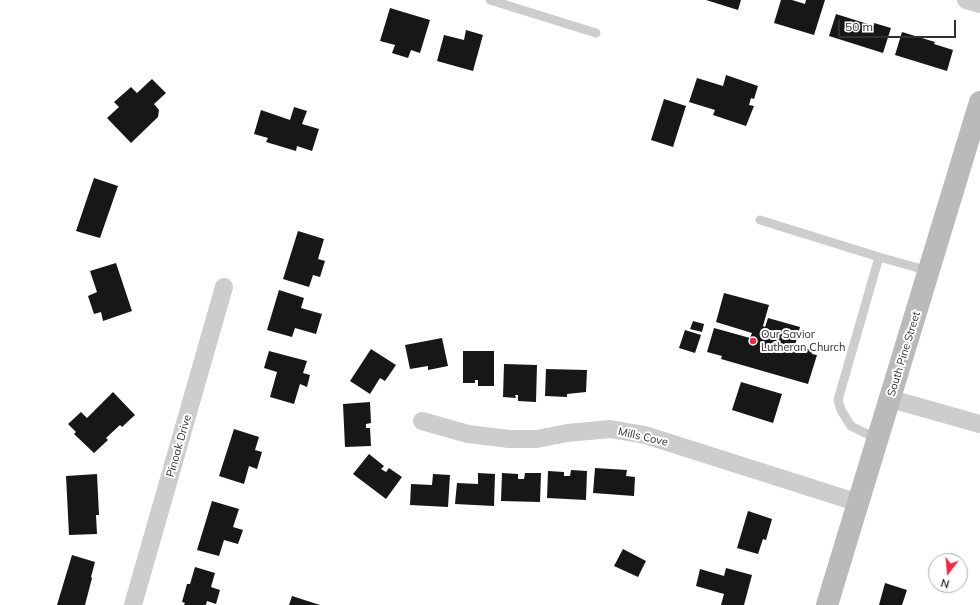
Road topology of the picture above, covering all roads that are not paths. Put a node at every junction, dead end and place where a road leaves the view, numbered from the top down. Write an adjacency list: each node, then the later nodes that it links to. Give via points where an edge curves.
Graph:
1 (490, 0): 4 (lane)
2 (966, 0): 3 (street)
3 (980, 4)
4 (596, 33)
5 (980, 102): 8 (main road, South Pine Street)
6 (760, 220): 7 (lane)
7 (880, 257): 8 (lane); 13 (lane, via 838,400 851,426)
8 (929, 271): 10 (main road, South Pine Street)
9 (224, 287): 15 (street, Pinoak Drive)
10 (891, 399): 12 (street); 13 (main road, South Pine Street)
11 (422, 421): 14 (street, Mills Cove, via 468,434 509,439 537,439 610,429 645,435)
12 (980, 424)
13 (879, 438): 14 (main road, South Pine Street)
14 (858, 503): 16 (main road, South Pine Street)
15 (133, 605)
16 (827, 605)

